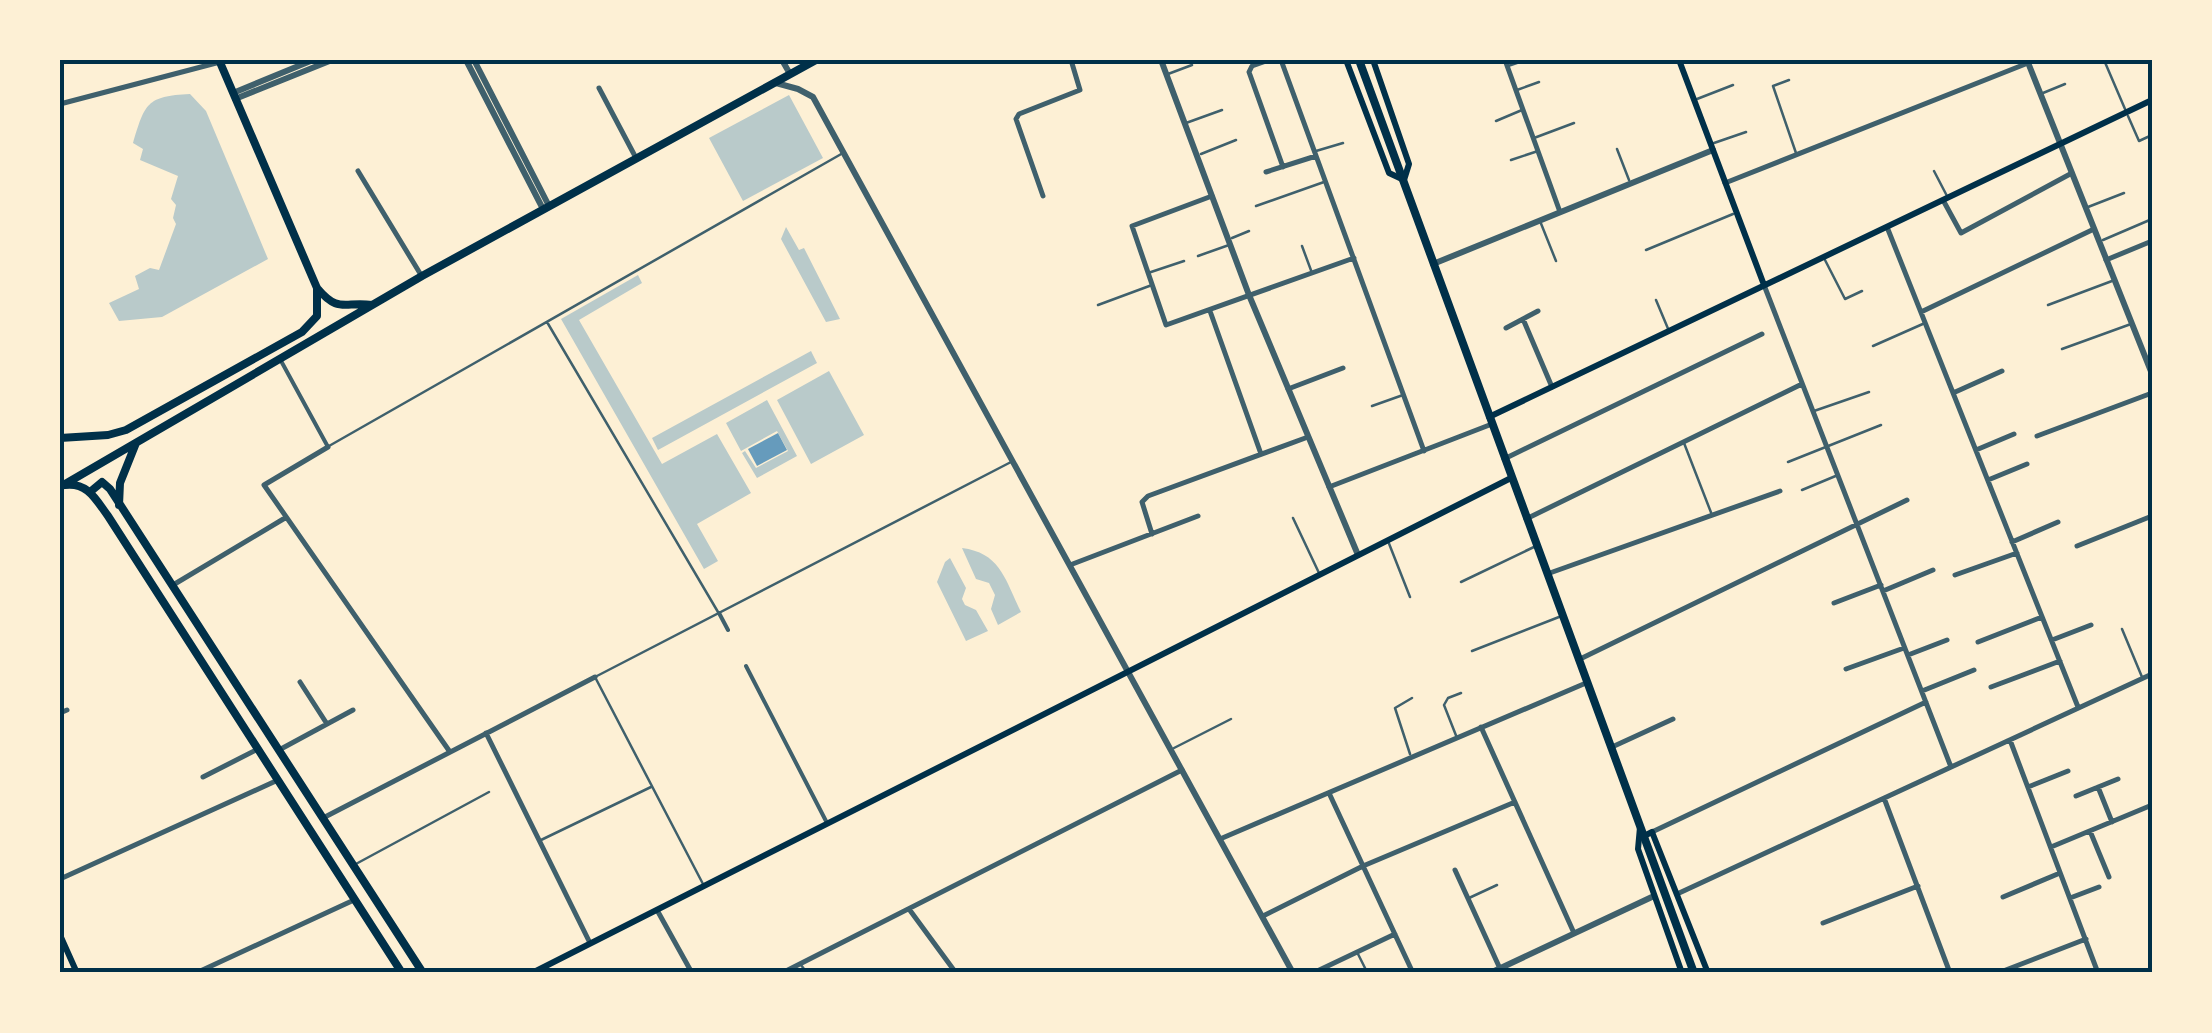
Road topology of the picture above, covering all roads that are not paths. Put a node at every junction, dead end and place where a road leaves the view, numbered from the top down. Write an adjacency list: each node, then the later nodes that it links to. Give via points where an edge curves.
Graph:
1 (314, 60): 33 (street)
2 (332, 60): 33 (street)
3 (466, 60): 72 (street)
4 (474, 60): 72 (street)
5 (782, 60): 23 (street)
6 (816, 60): 23 (main road)
7 (1071, 60): 68 (street, via 1080,90 1016,119)
8 (1161, 60): 24 (street)
9 (1269, 60): 58 (street, via 1249,72)
10 (1282, 60): 53 (street)
11 (1346, 60): 63 (main road, via 1389,173)
12 (1359, 60): 63 (main road)
13 (1373, 60): 63 (main road, via 1409,164)
14 (1526, 60): 20 (lane)
15 (1679, 60): 34 (main road)
16 (2104, 60): 39 (lane)
17 (2150, 60): 22 (lane)
18 (219, 61): 33 (main road); 36 (street)
19 (2028, 62): 32 (street); 54 (street)
20 (1507, 63): 31 (street)
21 (1192, 65): 24 (lane)
22 (2152, 66)
23 (790, 74): 27 (main road)
24 (1166, 75): 41 (street)
25 (1789, 80): 54 (lane, via 1773,86)
26 (1539, 82): 31 (lane)
27 (774, 83): 52 (street, via 813,97); 56 (main road)
28 (2065, 84): 32 (lane)
29 (1733, 85): 34 (lane)
30 (599, 88): 56 (street)
31 (1516, 90): 38 (street)
32 (2040, 94): 48 (street)
33 (234, 96): 99 (main road)
34 (1694, 100): 49 (main road)
35 (2152, 100): 39 (main road)
36 (60, 104)
37 (1222, 110): 41 (lane)
38 (1524, 110): 40 (lane); 45 (street)
39 (2126, 112): 44 (lane, via 2139,141); 48 (main road)
40 (1496, 121)
41 (1185, 123): 55 (street)
42 (1574, 124): 45 (lane)
43 (1746, 132): 49 (lane)
44 (2152, 136)
45 (1534, 138): 51 (street)
46 (1236, 140): 55 (lane)
47 (1343, 143): 53 (lane)
48 (2060, 143): 62 (street); 70 (main road)
49 (1712, 147): 65 (main road); 66 (street)
50 (1617, 149): 66 (lane)
51 (1538, 151): 57 (lane); 74 (street)
52 (844, 153): 110 (lane); 145 (street)
53 (1316, 154): 58 (street); 64 (street)
54 (1796, 155): 65 (street)
55 (1197, 156): 69 (street)
56 (636, 158): 72 (main road)
57 (1511, 160)
58 (1282, 167): 61 (street)
59 (358, 171): 95 (street)
60 (1934, 171): 70 (lane)
61 (1266, 172)
62 (2072, 173): 70 (street, via 1961,233); 73 (street)
63 (1404, 180): 92 (main road)
64 (1326, 182): 71 (lane); 88 (street)
65 (1725, 182): 75 (main road)
66 (1630, 183): 74 (street)
67 (2124, 193): 73 (lane)
68 (1043, 196)
69 (1212, 196): 81 (street); 94 (street, via 1132,226)
70 (1946, 198): 78 (main road)
71 (1256, 206)
72 (546, 207): 95 (main road)
73 (2086, 208): 79 (street)
74 (1560, 212): 77 (street)
75 (1736, 213): 85 (lane); 98 (main road)
76 (2152, 219): 82 (lane)
77 (1540, 220): 91 (lane); 92 (street)
78 (1886, 227): 87 (main road); 108 (street)
79 (2094, 229): 82 (street); 108 (street)
80 (1249, 231): 81 (lane)
81 (1229, 242): 86 (lane); 101 (street)
82 (2099, 242): 90 (street)
83 (2152, 242): 90 (street)
84 (1302, 246): 93 (lane)
85 (1646, 250)
86 (1198, 256)
87 (1824, 257): 98 (main road); 100 (lane, via 1845,300)
88 (1354, 258): 93 (street); 128 (street)
89 (1184, 260): 94 (lane)
90 (2106, 260): 96 (street)
91 (1556, 261)
92 (1433, 264): 131 (main road)
93 (1312, 272): 101 (street)
94 (1148, 273): 97 (street)
95 (422, 276): 103 (main road)
96 (2114, 280): 105 (lane); 112 (street)
97 (1152, 285): 104 (lane); 106 (street, via 1166,325)
98 (1764, 285): 114 (main road); 122 (street)
99 (316, 288): 103 (main road, via 338,306); 136 (main road, via 317,316 302,332 126,430)
100 (1862, 291)
101 (1249, 295): 106 (street); 124 (street)
102 (1656, 300): 114 (lane)
103 (372, 305): 118 (main road)
104 (1098, 305)
105 (2048, 305)
106 (1209, 310): 143 (street)
107 (1538, 311): 109 (street)
108 (1921, 312): 111 (street)
109 (1523, 319): 113 (street); 123 (street)
110 (546, 321): 140 (lane); 184 (lane)
111 (1925, 322): 116 (lane); 126 (street)
112 (2132, 324): 117 (lane); 121 (street)
113 (1506, 328)
114 (1669, 331): 123 (main road)
115 (1762, 334): 144 (street)
116 (1872, 346)
117 (2062, 349)
118 (280, 359): 137 (main road); 140 (street)
119 (1344, 368): 124 (street)
120 (2002, 370): 126 (street)
121 (2152, 374)
122 (1802, 383): 130 (street); 138 (street)
123 (1552, 387): 131 (main road)
124 (1288, 389): 134 (street)
125 (1870, 392): 130 (lane)
126 (1953, 393): 142 (street)
127 (2152, 393): 135 (street)
128 (1404, 395): 129 (lane); 141 (street)
129 (1372, 406)
130 (1813, 411): 139 (street)
131 (1490, 421): 141 (street); 144 (main road)
132 (1881, 425): 139 (lane)
133 (2014, 434): 142 (street)
134 (1308, 436): 143 (street); 152 (street)
135 (2037, 436)
136 (60, 438)
137 (137, 442): 151 (main road); 157 (main road, via 120,482)
138 (1684, 442): 158 (lane); 163 (street)
139 (1827, 446): 146 (lane); 148 (street)
140 (328, 447): 161 (street, via 264,484)
141 (1424, 450): 152 (street)
142 (1976, 450): 150 (street)
143 (1261, 454): 166 (street, via 1148,496 1142,502)
144 (1504, 459): 149 (main road)
145 (1012, 461): 173 (street); 184 (lane)
146 (1788, 462)
147 (2027, 464): 150 (street)
148 (1838, 475): 153 (lane); 165 (street)
149 (1511, 478): 163 (main road); 167 (main road)
150 (1988, 480): 168 (street)
151 (60, 486): 155 (main road, via 79,484)
152 (1329, 488): 172 (street)
153 (1802, 490)
154 (1780, 491): 158 (street)
155 (90, 492): 157 (main road, via 107,484); 181 (main road)
156 (1907, 500): 165 (street)
157 (119, 505): 179 (main road)
158 (1713, 515): 176 (street)
159 (1198, 516): 166 (street)
160 (2152, 516): 170 (street)
161 (285, 518): 179 (street); 224 (street)
162 (1293, 518): 175 (lane)
163 (1526, 519): 169 (main road)
164 (2058, 522): 168 (street)
165 (1857, 524): 180 (street); 195 (street)
166 (1152, 534): 173 (street)
167 (1388, 540): 172 (main road); 182 (lane)
168 (2012, 542): 171 (street)
169 (1536, 546): 176 (main road); 178 (lane)
170 (2078, 546)
171 (2017, 553): 177 (street); 186 (street)
172 (1358, 555): 175 (main road)
173 (1070, 566): 200 (street)
174 (1933, 570): 180 (street)
175 (1320, 574): 200 (main road)
176 (1546, 574): 185 (main road)
177 (1955, 576)
178 (1461, 582)
179 (174, 585): 181 (main road); 222 (main road)
180 (1882, 588): 183 (street); 194 (street)
181 (159, 594): 221 (main road)
182 (1410, 598)
183 (1834, 603)
184 (719, 613): 189 (street); 202 (lane)
185 (1562, 616): 193 (lane); 195 (main road)
186 (2042, 617): 191 (street); 192 (street)
187 (2091, 625): 191 (street)
188 (2122, 629): 203 (lane)
189 (728, 630)
190 (1947, 640): 194 (street)
191 (2052, 640): 196 (street)
192 (1978, 642)
193 (1472, 651)
194 (1906, 651): 198 (street); 207 (street)
195 (1578, 660): 205 (main road)
196 (2060, 660): 206 (street); 211 (street)
197 (746, 666): 243 (street)
198 (1846, 669)
199 (1974, 670): 207 (street)
200 (1128, 671): 223 (street); 243 (main road)
201 (2152, 674): 203 (street)
202 (595, 677): 217 (street); 232 (lane)
203 (2143, 678): 211 (street)
204 (300, 682): 215 (street)
205 (1586, 683): 216 (street); 220 (main road)
206 (1991, 687)
207 (1922, 691): 210 (street)
208 (1462, 693): 218 (lane, via 1444,704)
209 (1412, 698): 225 (lane, via 1395,708)
210 (1926, 702): 226 (street); 247 (street)
211 (2079, 708): 219 (street)
212 (354, 710): 215 (street)
213 (1231, 719): 223 (lane)
214 (1673, 719): 220 (street)
215 (327, 724): 222 (street)
216 (1481, 728): 218 (street); 239 (street)
217 (486, 733): 224 (street); 249 (street)
218 (1457, 738): 225 (street)
219 (2010, 740): 226 (street); 233 (street)
220 (1610, 748): 244 (main road)
221 (258, 750): 229 (street); 231 (main road)
222 (279, 750): 241 (main road)
223 (1171, 750): 227 (street)
224 (450, 752): 241 (street)
225 (1412, 757): 236 (street)
226 (1951, 767): 238 (street)
227 (1182, 770): 248 (street); 270 (street)
228 (2068, 771): 233 (street)
229 (203, 778)
230 (2118, 779): 234 (street)
231 (278, 780): 245 (main road); 257 (street)
232 (652, 786): 249 (lane); 259 (lane)
233 (2028, 787): 250 (street)
234 (2098, 787): 237 (street); 242 (street)
235 (489, 792): 251 (lane)
236 (1329, 793): 248 (street); 252 (street)
237 (2076, 796)
238 (1884, 798): 260 (street); 263 (street)
239 (1515, 802): 252 (street); 274 (street)
240 (2152, 804): 242 (street)
241 (322, 818): 245 (main road); 251 (main road)
242 (2112, 822): 246 (street)
243 (827, 823): 259 (main road)
244 (1641, 825): 247 (main road); 264 (main road, via 1638,849)
245 (306, 827): 255 (main road)
246 (2090, 831): 250 (street); 256 (street)
247 (1648, 834): 263 (main road); 296 (main road)
248 (1220, 840): 271 (street)
249 (539, 841): 277 (street)
250 (2051, 848): 254 (street)
251 (352, 866): 255 (main road); 262 (main road)
252 (1363, 866): 271 (street); 273 (street)
253 (1455, 870): 266 (street)
254 (2060, 872): 265 (street); 267 (street)
255 (337, 874): 268 (main road)
256 (2109, 877)
257 (60, 879)
258 (1497, 885): 266 (lane)
259 (704, 886): 269 (main road)
260 (1918, 886): 272 (street); 298 (street)
261 (2099, 886): 267 (street)
262 (369, 891): 268 (main road); 285 (main road)
263 (1678, 894): 297 (main road)
264 (1654, 896): 274 (street); 295 (main road)
265 (2003, 897)
266 (1468, 898): 281 (street)
267 (2070, 898): 276 (street)
268 (354, 900): 283 (street); 284 (main road)
269 (657, 909): 277 (main road); 287 (street)
270 (909, 909): 279 (street); 290 (street)
271 (1262, 917): 291 (street)
272 (1823, 923)
273 (1395, 934): 278 (street); 293 (street)
274 (1574, 934): 281 (street)
275 (60, 936): 282 (main road)
276 (2086, 939): 299 (street); 300 (street)
277 (590, 943): 286 (main road)
278 (1358, 952): 280 (lane); 292 (street)
279 (800, 964): 288 (street); 289 (lane)
280 (1366, 970)
281 (1500, 971): 294 (street)
282 (76, 973)
283 (196, 973)
284 (402, 973)
285 (423, 973)
286 (532, 973)
287 (692, 973)
288 (782, 973)
289 (807, 973)
290 (956, 973)
291 (1293, 973)
292 (1314, 973)
293 (1413, 973)
294 (1490, 973)
295 (1682, 973)
296 (1694, 973)
297 (1708, 973)
298 (1950, 973)
299 (1998, 973)
300 (2098, 973)

